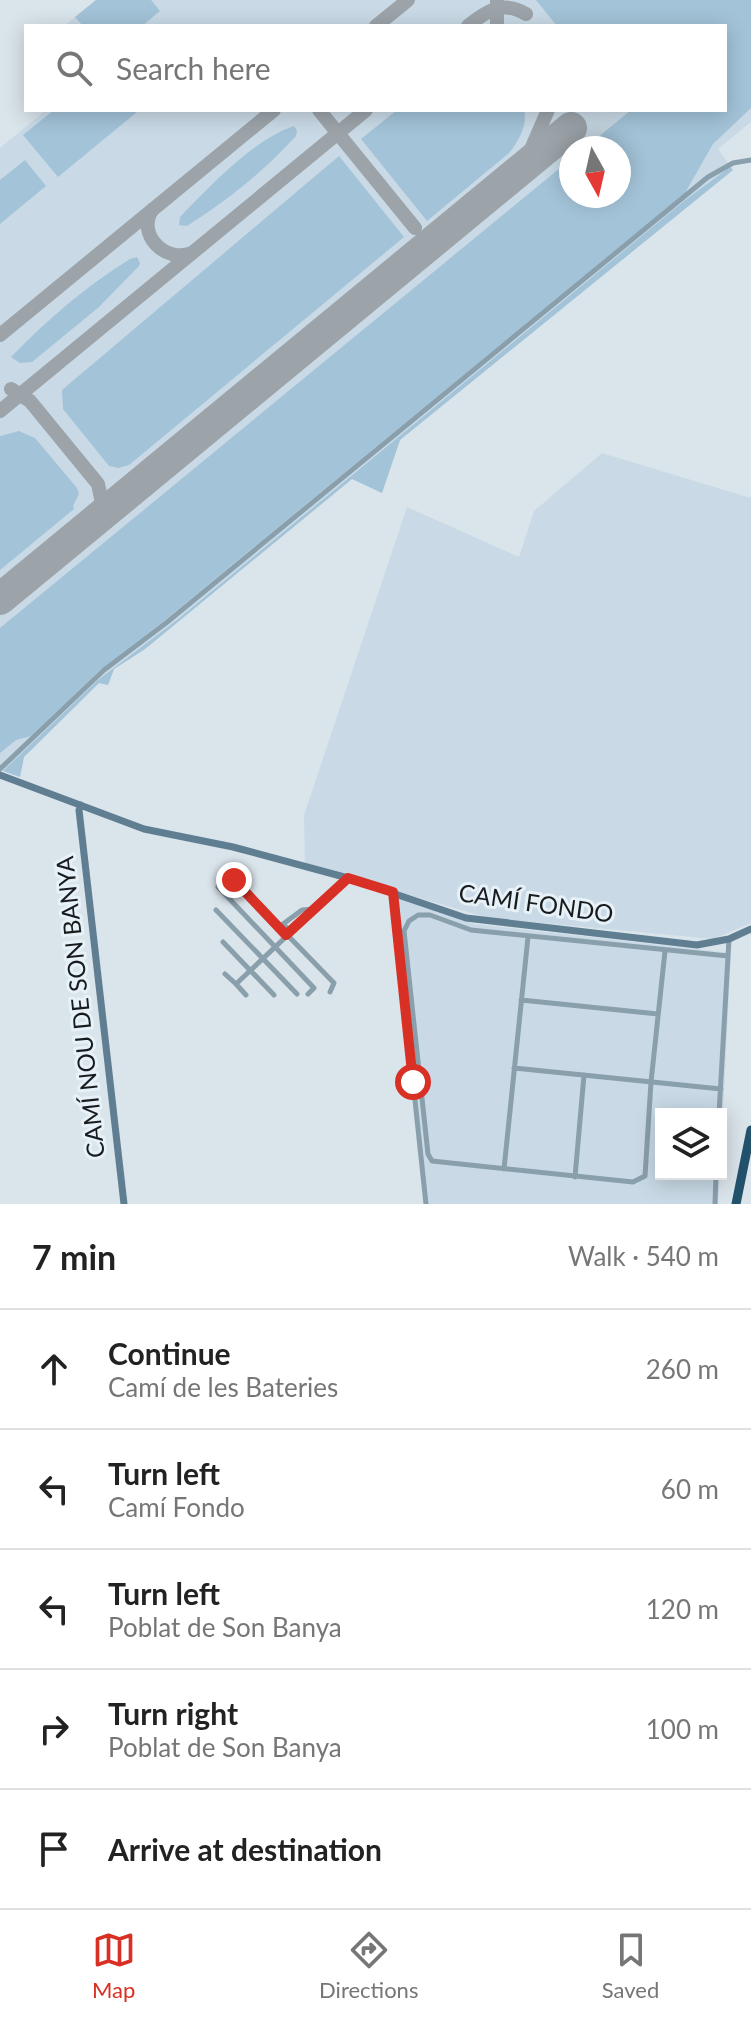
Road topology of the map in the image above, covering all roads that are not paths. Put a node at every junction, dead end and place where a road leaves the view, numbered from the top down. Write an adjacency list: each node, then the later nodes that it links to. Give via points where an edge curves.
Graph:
1 (751, 160): 2 (street, via 729,164 708,177 104,670)
2 (0, 772): 3 (street, CAMÍ FONDO)
3 (81, 805): 4 (street, CAMÍ FONDO, via 144,829); 35 (street, CAMÍ NOU DE SON BANYA)
4 (348, 878): 5 (street, CAMÍ FONDO); 8 (street)
5 (393, 892): 10 (street, CAMÍ FONDO, via 466,918 697,945); 36 (street)
6 (216, 910): 15 (street)
7 (751, 929): 10 (street, CAMÍ FONDO)
8 (288, 933): 12 (street); 12 (street, via 234,880 220,882 218,887); 19 (street, via 334,983)
9 (528, 937): 13 (street); 24 (street); 32 (street, via 471,930 430,915 418,915 404,931 428,1154 432,1161)
10 (729, 939): 14 (street)
11 (223, 942): 16 (street)
12 (274, 947): 15 (street); 21 (street, via 314,988)
13 (665, 951): 14 (street); 25 (street)
14 (728, 956): 29 (street)
15 (263, 958): 16 (street); 20 (street)
16 (251, 970): 18 (street); 23 (street)
17 (225, 974): 18 (street)
18 (236, 984): 22 (street)
19 (330, 992)
20 (297, 994)
21 (308, 994)
22 (246, 995)
23 (274, 995)
24 (521, 1000): 25 (street); 26 (street)
25 (658, 1014): 28 (street)
26 (514, 1068): 27 (street); 32 (street)
27 (584, 1075): 28 (street); 33 (street)
28 (651, 1082): 29 (street); 33 (street, via 642,1180)
29 (721, 1089): 30 (street)
30 (719, 1108)
31 (751, 1130): 38 (highway)
32 (504, 1169): 33 (street)
33 (575, 1177)
34 (716, 1180): 37 (street)
35 (124, 1204)
36 (426, 1204)
37 (715, 1204)
38 (736, 1204)

